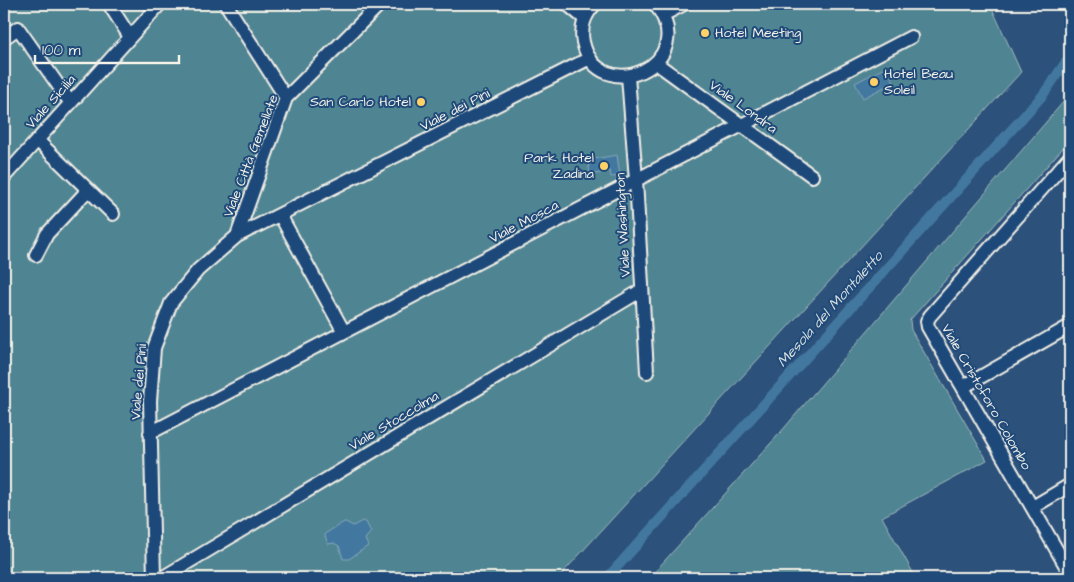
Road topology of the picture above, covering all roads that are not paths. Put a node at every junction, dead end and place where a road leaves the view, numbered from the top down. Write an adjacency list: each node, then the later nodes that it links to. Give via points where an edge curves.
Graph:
1 (109, 4): 11 (street)
2 (160, 4): 11 (street, Viale Sicilia)
3 (226, 4): 17 (street)
4 (380, 4): 17 (street, Viale Città Gemellate)
5 (567, 4): 10 (street)
6 (595, 4): 10 (street)
7 (655, 4): 9 (street)
8 (684, 4): 9 (street)
9 (663, 15): 15 (street, via 667,40)
10 (585, 19): 14 (street, via 582,39)
11 (130, 37): 18 (street, Viale Sicilia)
12 (911, 37): 19 (street, Viale Mosca)
13 (4, 38): 18 (street, via 18,28)
14 (590, 58): 16 (street, via 600,69); 27 (street, Viale dei Pini)
15 (656, 63): 16 (street, via 648,70); 19 (street, Viale Londra)
16 (628, 76): 24 (street, Viale Washington)
17 (286, 98): 28 (street, Viale Città Gemellate)
18 (70, 102): 20 (street, Viale Sicilia)
19 (741, 125): 22 (street, Viale Londra); 24 (street, Viale Mosca)
20 (37, 140): 23 (street, Viale Sicilia); 25 (street)
21 (1070, 157): 34 (street, Viale Cristoforo Colombo, via 927,321)
22 (812, 176)
23 (4, 177)
24 (636, 180): 30 (street, Viale Washington); 32 (street, Viale Mosca)
25 (88, 190): 26 (street); 29 (street, via 47,234)
26 (113, 214)
27 (280, 215): 28 (street, Viale dei Pini); 32 (street)
28 (237, 236): 35 (street, Viale dei Pini, via 198,270 170,303 154,348)
29 (36, 255)
30 (642, 290): 33 (street, Viale Washington); 40 (street, Viale Stoccolma)
31 (1070, 326): 34 (street)
32 (344, 332): 35 (street, Viale Mosca)
33 (647, 372)
34 (963, 387): 37 (street, Viale Cristoforo Colombo)
35 (150, 433): 39 (street, Viale dei Pini)
36 (1070, 485): 37 (street)
37 (1033, 507): 38 (street, Viale Cristoforo Colombo)
38 (1070, 573)
39 (154, 578)
40 (162, 578)

